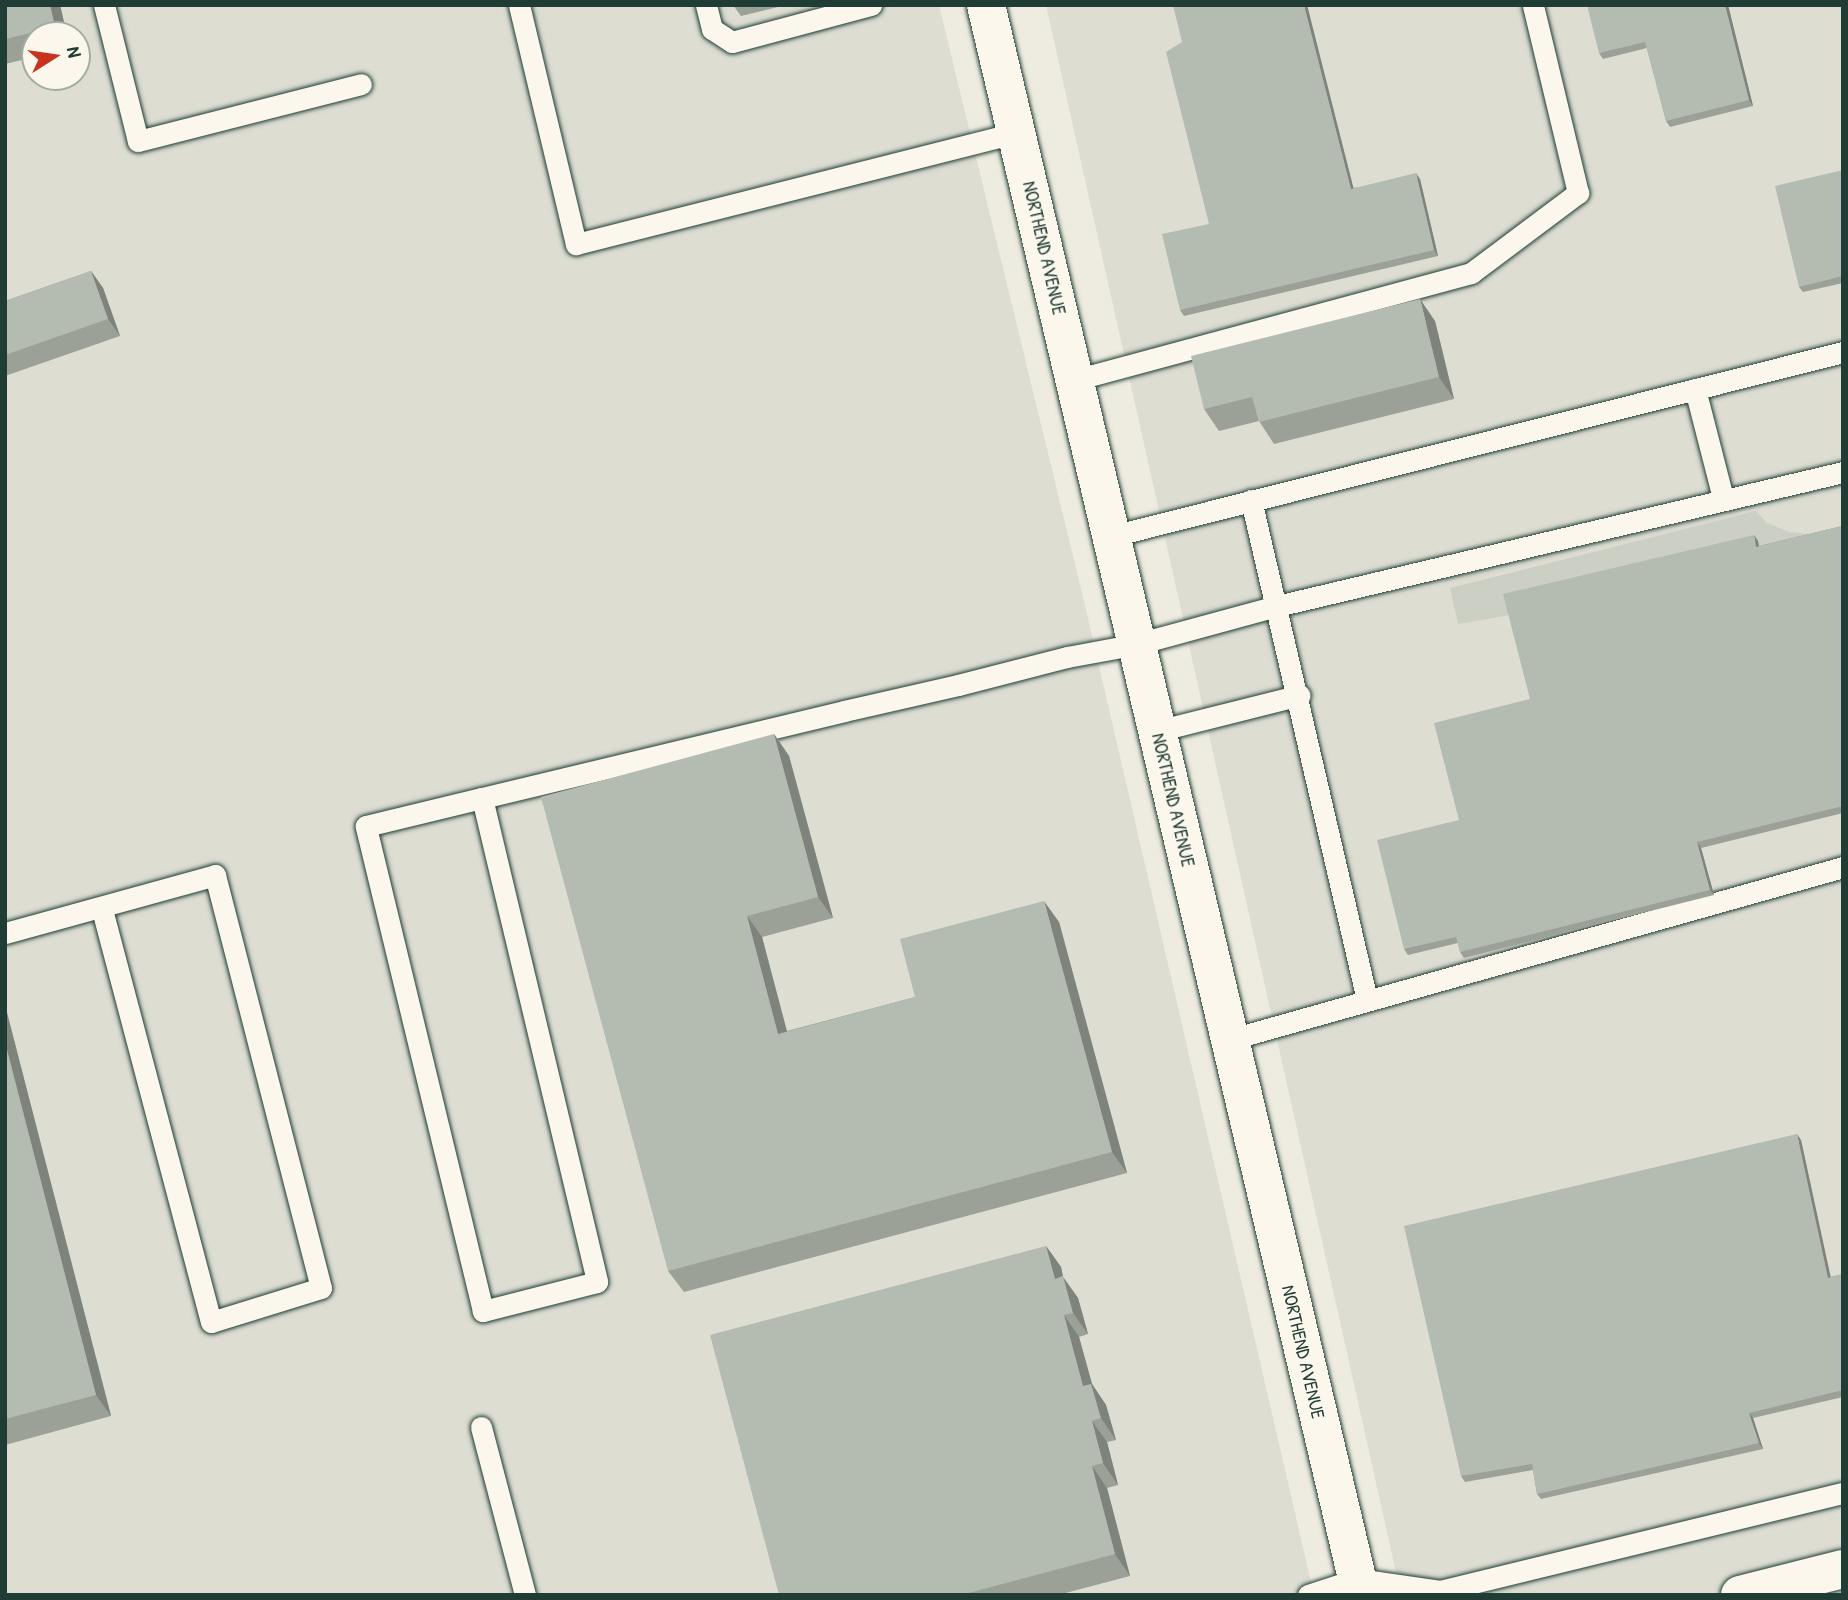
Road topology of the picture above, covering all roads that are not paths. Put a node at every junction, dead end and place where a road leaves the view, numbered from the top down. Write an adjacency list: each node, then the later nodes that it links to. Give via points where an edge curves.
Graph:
1 (104, 5): 7 (lane, via 138,141)
2 (519, 5): 8 (lane, via 576,244)
3 (706, 5): 4 (lane, via 712,29 732,42)
4 (871, 5)
5 (1533, 5): 10 (lane, via 1578,192 1471,272)
6 (994, 7): 8 (street, NORTHEND AVENUE)
7 (361, 84)
8 (1016, 133): 10 (street, NORTHEND AVENUE)
9 (1843, 352): 11 (lane)
10 (1075, 380): 15 (street, NORTHEND AVENUE)
11 (1695, 389): 13 (lane); 14 (lane)
12 (1843, 472): 13 (lane)
13 (1723, 498): 16 (lane)
14 (1251, 500): 15 (lane); 16 (lane)
15 (1112, 536): 17 (street, NORTHEND AVENUE)
16 (1277, 606): 17 (lane); 18 (lane)
17 (1137, 644): 19 (street, NORTHEND AVENUE); 20 (lane)
18 (1300, 695): 19 (lane); 24 (lane)
19 (1157, 731): 25 (street, NORTHEND AVENUE)
20 (482, 798): 20 (lane, via 366,826 484,1311 597,1282)
21 (1843, 867): 24 (lane, via 1576,946)
22 (101, 907): 22 (lane, via 211,1322 321,1288 215,875); 23 (lane)
23 (5, 933)
24 (1367, 1000): 25 (lane)
25 (1228, 1040): 29 (street, NORTHEND AVENUE)
26 (481, 1427): 30 (lane)
27 (1843, 1493): 29 (lane, via 1440,1591)
28 (1843, 1569): 32 (street)
29 (1359, 1587): 31 (lane)
30 (525, 1595)
31 (1308, 1595)
32 (1740, 1595)

